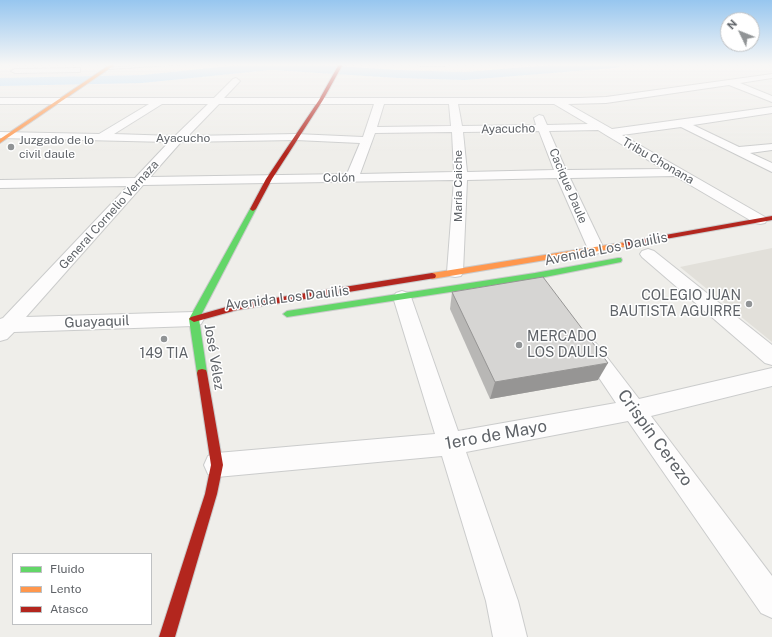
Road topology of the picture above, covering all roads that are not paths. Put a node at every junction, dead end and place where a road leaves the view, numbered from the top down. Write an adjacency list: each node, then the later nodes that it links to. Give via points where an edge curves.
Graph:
1 (70, 94): 9 (street)
2 (171, 94): 10 (street)
3 (219, 94): 7 (street, General Cornelio Vernaza)
4 (322, 94): 11 (street, José Vélez)
5 (649, 94): 16 (street, via 606,100)
6 (759, 94): 8 (street)
7 (216, 95): 10 (street); 11 (street); 27 (street, General Cornelio Vernaza)
8 (772, 99)
9 (62, 100): 10 (street); 12 (street); 23 (street)
10 (161, 100): 25 (street)
11 (320, 100): 13 (street); 26 (street, José Vélez)
12 (0, 101)
13 (380, 101): 14 (street); 24 (street)
14 (453, 101): 15 (street); 21 (street, María Caiche)
15 (530, 101): 16 (street); 20 (street, Cacique Daule)
16 (556, 102): 19 (street, Tribu Chonana)
17 (772, 110): 18 (street)
18 (682, 124): 22 (street); 30 (street)
19 (598, 127): 20 (street, Ayacucho); 22 (street, Tribu Chonana)
20 (544, 128): 21 (street, Ayacucho); 33 (street, Cacique Daule)
21 (457, 129): 24 (street, Ayacucho); 35 (street, María Caiche)
22 (610, 133): 32 (street, Tribu Chonana)
23 (5, 134): 25 (street, Ayacucho); 28 (street)
24 (368, 135): 26 (street, Ayacucho); 34 (street)
25 (102, 137): 27 (street, Ayacucho)
26 (296, 137): 27 (street, Ayacucho); 36 (street, José Vélez)
27 (178, 139): 37 (street, General Cornelio Vernaza)
28 (0, 141)
29 (772, 147): 30 (street)
30 (736, 151): 31 (street)
31 (772, 168)
32 (678, 172): 33 (street, Colón); 39 (street, Tribu Chonana)
33 (562, 175): 35 (street, Colón); 40 (street, Cacique Daule)
34 (352, 177): 35 (street, Colón); 36 (street, Colón)
35 (461, 177): 43 (street, María Caiche)
36 (269, 179): 37 (street, Colón); 48 (street, José Vélez)
37 (138, 182): 38 (street, Colón); 50 (street, General Cornelio Vernaza)
38 (0, 184)
39 (766, 219): 40 (street, Avenida Los Dauilis)
40 (596, 249): 43 (street, Avenida Los Dauilis)
41 (650, 254): 52 (street)
42 (625, 259): 44 (street, Avenida Los Dauilis)
43 (455, 272): 48 (street, Avenida Los Dauilis, via 237,307)
44 (535, 276): 45 (street); 46 (street, Avenida Los Dauilis)
45 (549, 295)
46 (402, 297): 47 (street, Avenida Los Dauilis); 55 (street)
47 (280, 315)
48 (194, 319): 49 (street, Avenida Los Dauilis); 50 (street, Guayaquil); 56 (street, José Vélez)
49 (221, 321)
50 (3, 328)
51 (578, 333): 54 (street, Crispín Cerezo)
52 (772, 357)
53 (772, 377): 54 (street, 1ero de Mayo)
54 (635, 410): 55 (street, 1ero de Mayo); 57 (street, Crispín Cerezo)
55 (450, 444): 56 (street, 1ero de Mayo); 59 (street, via 502,601)
56 (217, 465): 58 (street, José Vélez, via 211,494)
57 (772, 602)
58 (167, 637)
59 (510, 637)

